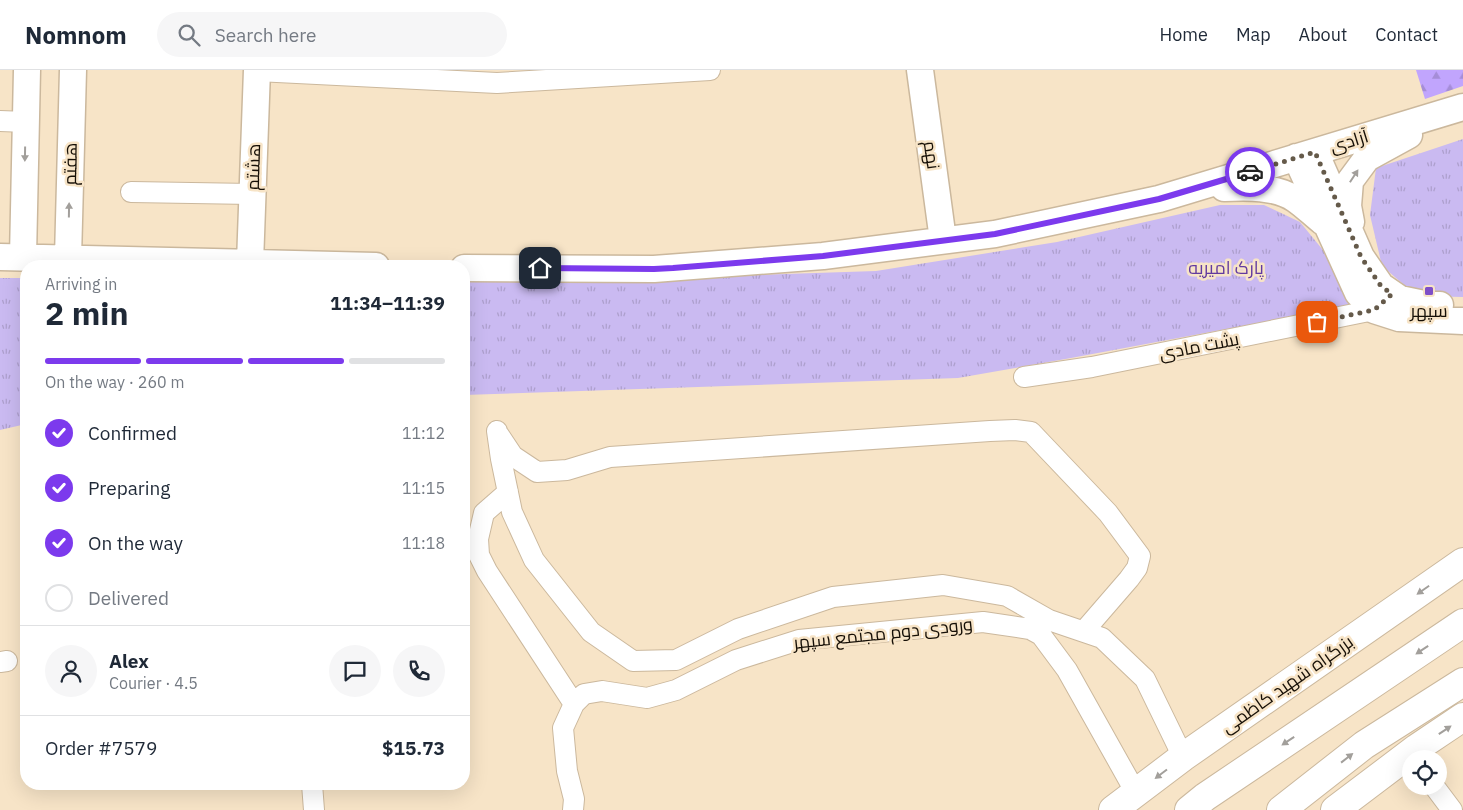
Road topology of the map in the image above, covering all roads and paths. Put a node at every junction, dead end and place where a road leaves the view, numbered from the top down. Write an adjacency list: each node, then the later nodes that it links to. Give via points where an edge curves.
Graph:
1 (27, 70): 8 (street)
2 (73, 70): 17 (street, هفتم, one-way to 2)
3 (710, 70): 5 (street, via 497,83)
4 (920, 70): 14 (street, نهم)
5 (257, 71): 11 (street, هشتم)
6 (1460, 108): 9 (street, آزادی); 16 (street, one-way to 6, via 1348,206 1350,182 1368,158)
7 (0, 121): 8 (street)
8 (26, 122): 15 (street, one-way to 15)
9 (1306, 154): 12 (street, آزادی); 13 (street); 16 (street)
10 (132, 192): 11 (street)
11 (252, 194): 19 (street, هشتم)
12 (1159, 199): 13 (street, via 1221,188 1258,187 1293,198); 14 (street, آزادی, via 995,234)
13 (1328, 226): 21 (street, via 1358,293)
14 (943, 240): 20 (street, آزادی, via 823,256 654,269)
15 (12, 257): 17 (street)
16 (1361, 257): 21 (street, via 1381,286)
17 (68, 258): 18 (street)
18 (141, 260)
19 (250, 260)
20 (470, 268)
21 (1383, 302): 22 (street, via 1400,299); 23 (street, via 1399,318); 24 (street, پشت مادی, via 1092,367)
22 (1463, 305)
23 (1463, 321)
24 (1024, 377)
25 (508, 492): 28 (street, via 512,512 534,560 591,632 633,662 676,660 738,629 833,597 943,585 1007,596 1049,620); 28 (street, via 497,431 513,456 537,472 567,470 610,457 990,431 1031,432 1108,513 1140,556 1129,579); 30 (street, via 484,513 478,539 479,555)
26 (1463, 562): 33 (main road, بزرگراه شهید کاظمی, one-way to 33)
27 (1463, 623): 41 (main road, one-way to 41)
28 (1084, 632): 33 (street, via 1102,638 1145,679)
29 (1459, 685): 42 (main road, one-way to 29, via 1364,745)
30 (574, 704): 36 (street, ورودی دوم مجتمع سپهر, via 584,694 602,691 647,698 676,690 736,660 799,640 983,622 1030,629 1041,635 1067,670); 39 (street, via 563,728)
31 (1463, 718): 32 (main road, one-way to 31)
32 (1420, 750)
33 (1183, 757): 36 (main road, بزرگراه شهید کاظمی, one-way to 36)
34 (1402, 763): 43 (main road)
35 (312, 790): 38 (street)
36 (1136, 793): 40 (main road, بزرگراه شهید کاظمی)
37 (1441, 795): 44 (street)
38 (314, 810)
39 (573, 810)
40 (1113, 810)
41 (1189, 810)
42 (1281, 810)
43 (1335, 810)
44 (1452, 810)

